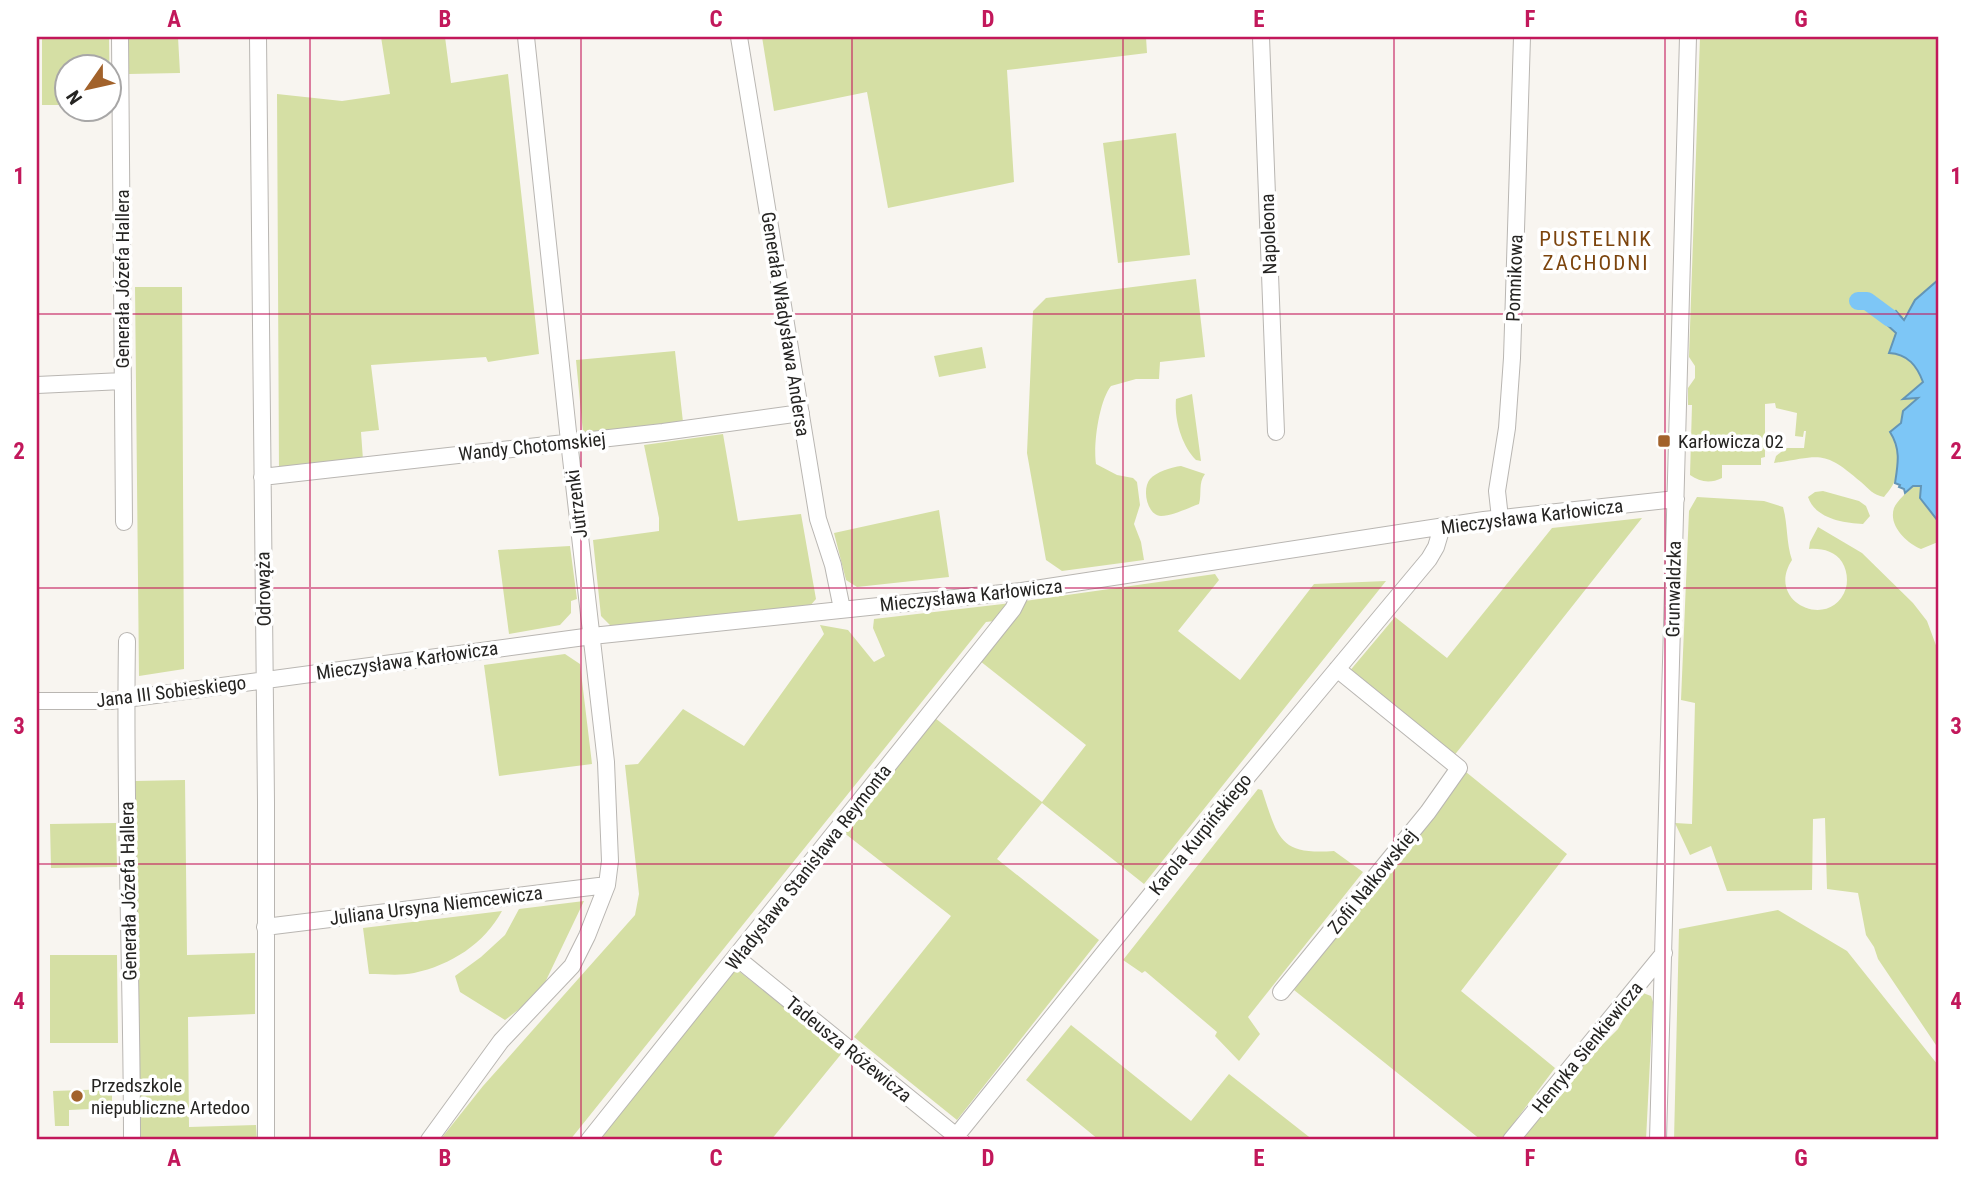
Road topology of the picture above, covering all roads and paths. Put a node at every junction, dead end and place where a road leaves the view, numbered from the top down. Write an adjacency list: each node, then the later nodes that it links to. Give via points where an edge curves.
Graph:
1 (120, 37): 8 (street, Generała Józefa Hallera)
2 (258, 37): 13 (street, Odrowąża)
3 (526, 37): 12 (street, Jutrzenki)
4 (739, 37): 10 (street, Generała Władysława Andersa)
5 (1261, 37): 11 (street, Napoleona)
6 (1522, 37): 15 (street, Pomnikowa, via 1512,358 1497,491)
7 (1688, 37): 14 (street, Grunwaldzka)
8 (122, 381): 9 (street); 16 (street, Generała Józefa Hallera)
9 (37, 385)
10 (801, 412): 12 (street, Wandy Chotomskiej); 19 (street, Generała Władysława Andersa, via 818,519)
11 (1276, 432)
12 (569, 441): 13 (street, Wandy Chotomskiej); 20 (street, Jutrzenki)
13 (262, 477): 23 (street, Odrowąża)
14 (1676, 499): 15 (street, Mieczysława Karłowicza); 28 (street, Grunwaldzka)
15 (1500, 518): 17 (street, Mieczysława Karłowicza)
16 (124, 522)
17 (1442, 527): 18 (street, Mieczysława Karłowicza); 22 (street, Karola Kurpińskiego, via 1429,559)
18 (1022, 591): 19 (street, Mieczysława Karłowicza); 29 (street, Władysława Stanisława Reymonta, via 1013,609)
19 (842, 608): 20 (street, Mieczysława Karłowicza)
20 (592, 635): 23 (street, Mieczysława Karłowicza); 26 (street, Jutrzenki, via 606,762)
21 (127, 641): 24 (street, Generała Józefa Hallera)
22 (1337, 669): 30 (street, Zofii Nałkowskiej, via 1459,768); 31 (street, Karola Kurpińskiego)
23 (264, 679): 24 (street, Jana III Sobieskiego); 27 (street, Odrowąża)
24 (126, 699): 25 (street, Jana III Sobieskiego); 32 (street, Generała Józefa Hallera)
25 (37, 701)
26 (607, 885): 27 (street, Juliana Ursyna Niemcewicza); 34 (street, Jutrzenki, via 572,966 501,1041)
27 (265, 927): 33 (street, Odrowąża)
28 (1664, 953): 36 (street, Henryka Sienkiewicza); 37 (street, Grunwaldzka)
29 (737, 958): 31 (street, Tadeusza Różewicza); 35 (street, Władysława Stanisława Reymonta)
30 (1281, 992)
31 (957, 1139)
32 (132, 1140)
33 (266, 1140)
34 (429, 1140)
35 (589, 1140)
36 (1511, 1140)
37 (1658, 1140)

